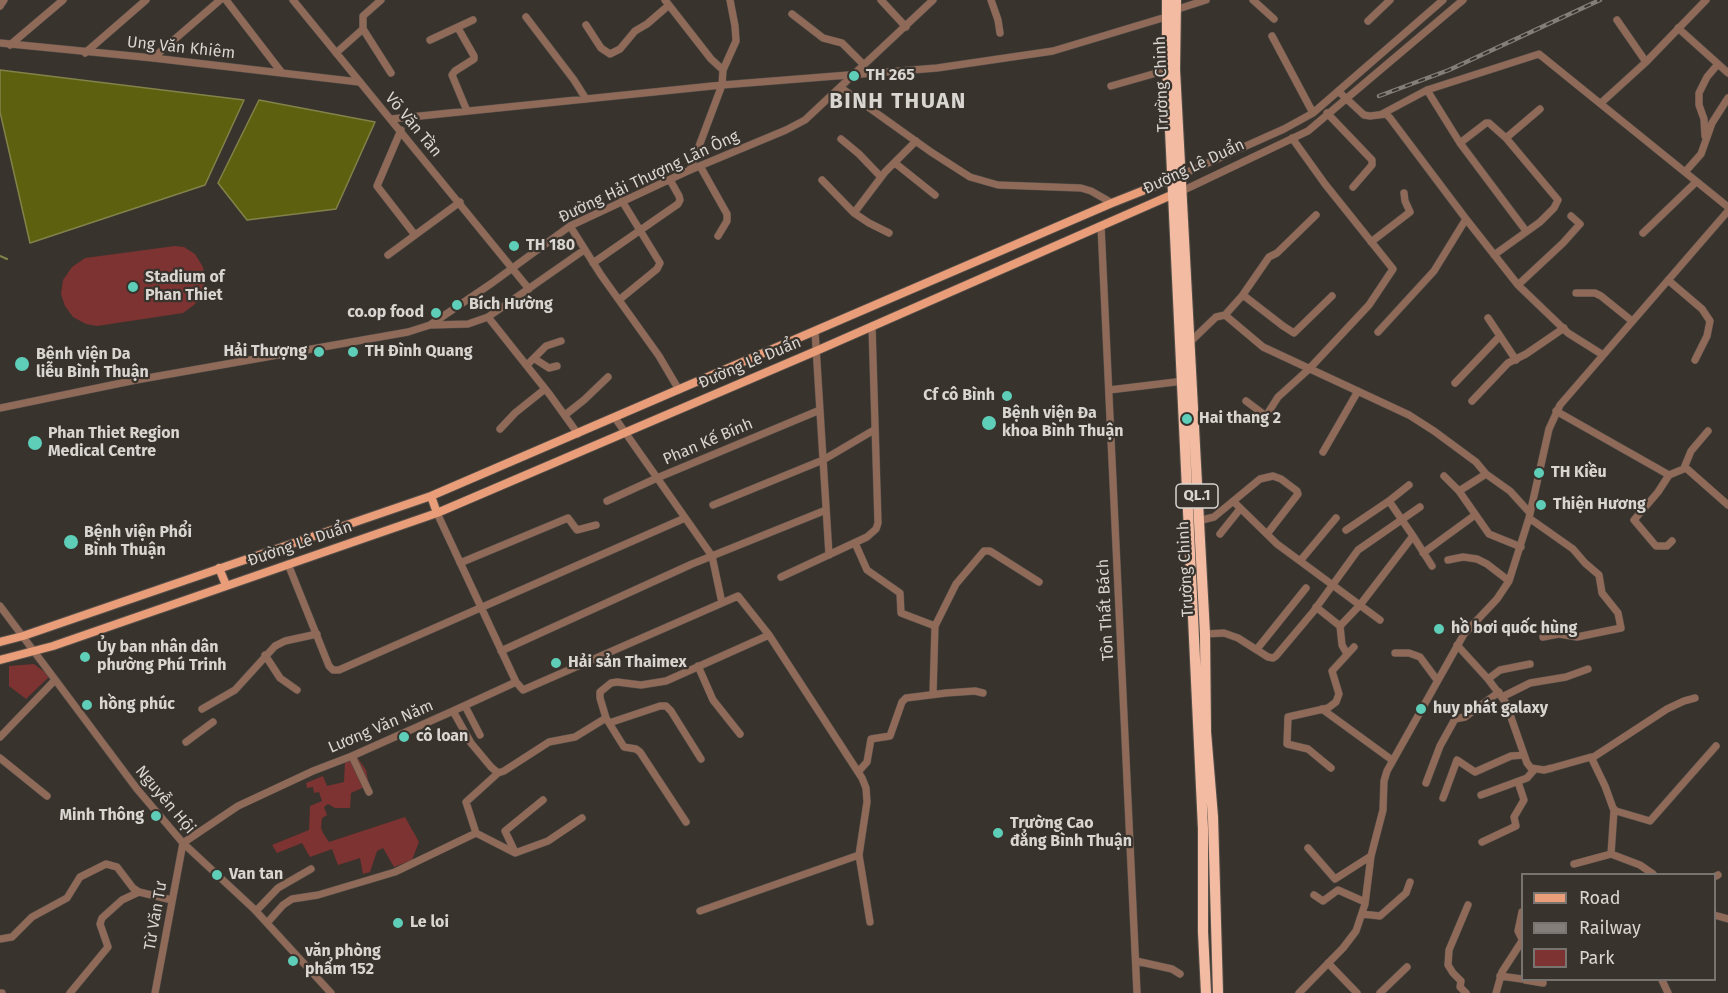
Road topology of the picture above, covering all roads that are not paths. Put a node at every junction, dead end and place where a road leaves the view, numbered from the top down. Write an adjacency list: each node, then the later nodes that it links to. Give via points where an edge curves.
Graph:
1 (4, 0): 21 (street)
2 (63, 0): 39 (street)
3 (146, 0): 40 (street)
4 (220, 0): 42 (street)
5 (226, 0): 48 (street)
6 (293, 0): 41 (street, Võ Văn Tần)
7 (381, 0): 34 (street, via 363,16)
8 (730, 0): 46 (street, via 736,41)
9 (881, 0): 31 (street)
10 (933, 0): 31 (street, Đường Hải Thượng Lãn Ông)
11 (991, 0): 35 (street)
12 (1167, 0): 23 (highway, Trường Chinh / QL.1)
13 (1206, 0): 23 (street)
14 (1253, 0): 26 (street)
15 (1390, 0): 29 (street)
16 (1430, 0): 22 (street)
17 (1443, 0): 22 (street, Đường Lê Duẩn)
18 (1463, 0): 60 (street, Đường Lê Duẩn)
19 (1706, 0): 33 (street)
20 (667, 2): 30 (street, via 620,49 610,54); 46 (street)
21 (0, 6)
22 (1436, 6): 57 (street, Đường Lê Duẩn)
23 (1172, 9): 47 (highway, Trường Chinh / QL.1); 51 (street, via 1053,51 894,73); 81 (highway, Trường Chinh / QL.1)
24 (792, 14): 45 (street, via 823,38 842,43)
25 (526, 17): 59 (street)
26 (1274, 19)
27 (473, 20): 32 (street)
28 (1617, 20): 43 (street)
29 (1368, 21)
30 (586, 25)
31 (906, 27): 45 (street, Đường Hải Thượng Lãn Ông)
32 (458, 28): 37 (street); 64 (street, via 474,56 452,75)
33 (1678, 28): 43 (street); 44 (street)
34 (363, 29): 41 (street); 49 (street)
35 (1000, 33)
36 (1272, 36): 65 (street)
37 (430, 40)
38 (0, 43): 39 (street, Ung Văn Khiêm)
39 (10, 45): 40 (street, Ung Văn Khiêm)
40 (85, 53): 42 (street, Ung Văn Khiêm)
41 (336, 53): 52 (street, Võ Văn Tần)
42 (153, 58): 48 (street, Ung Văn Khiêm)
43 (1646, 62): 61 (street)
44 (1718, 64): 50 (street); 74 (street, via 1699,93)
45 (864, 65): 51 (street, Đường Hải Thượng Lãn Ông)
46 (723, 70): 53 (street)
47 (1167, 70): 54 (street); 81 (highway, Trường Chinh / QL.1)
48 (282, 73): 52 (street, Ung Văn Khiêm)
49 (391, 73)
50 (1728, 73)
51 (854, 74): 53 (street); 55 (street, Đường Hải Thượng Lãn Ông)
52 (359, 82): 68 (street, Võ Văn Tần)
53 (722, 85): 59 (street); 78 (street)
54 (1111, 86)
55 (840, 87): 73 (street); 77 (street, Đường Hải Thượng Lãn Ông, via 800,123)
56 (1427, 90): 61 (street, via 1539,54); 66 (street); 75 (street)
57 (1338, 91): 60 (street); 62 (street, Đường Lê Duẩn)
58 (1728, 98): 74 (street, via 1712,123)
59 (586, 99): 64 (street)
60 (1346, 100): 66 (street, via 1364,115); 67 (street, Đường Lê Duẩn)
61 (1601, 103): 79 (street)
62 (1321, 107): 65 (street, Đường Lê Duẩn); 67 (street)
63 (1540, 109): 71 (street)
64 (467, 111): 68 (street)
65 (1313, 113): 81 (street, Đường Lê Duẩn)
66 (1382, 114): 96 (street, via 1390,118)
67 (1328, 115): 70 (street, Đường Lê Duẩn); 85 (street, via 1372,160)
68 (391, 118): 69 (street, Võ Văn Tần)
69 (400, 130): 90 (street, Võ Văn Tần); 103 (street, via 377,186)
70 (1292, 138): 86 (street, Đường Lê Duẩn); 105 (street)
71 (1506, 138): 75 (street, via 1486,123); 100 (street, via 1558,200 1540,222)
72 (841, 139): 80 (street)
73 (916, 141): 76 (street); 91 (street, via 959,171 981,181 1006,186 1081,188)
74 (1706, 142): 79 (street)
75 (1460, 143): 100 (street)
76 (894, 163): 80 (street); 88 (street)
77 (700, 166): 78 (street, Đường Hải Thượng Lãn Ông); 104 (street, via 727,214)
78 (690, 170): 82 (street, Đường Hải Thượng Lãn Ông)
79 (1685, 172): 84 (street)
80 (881, 177): 93 (street)
81 (1177, 177): 86 (highway, Trường Chinh / QL.1); 91 (main road, Đường Lê Duẩn)
82 (670, 180): 89 (street, Đường Hải Thượng Lãn Ông); 99 (street, via 679,202)
83 (822, 180): 93 (street)
84 (1696, 182): 92 (street); 102 (street)
85 (1353, 187)
86 (1178, 193): 98 (main road, Đường Lê Duẩn); 129 (highway, Trường Chinh / QL.1); 139 (highway, Trường Chinh / QL.1)
87 (1404, 194): 105 (street, via 1410,212)
88 (935, 195)
89 (622, 201): 97 (street, Đường Hải Thượng Lãn Ông); 99 (street)
90 (460, 202): 103 (street); 110 (street, Võ Văn Tần)
91 (1112, 203): 125 (main road, Đường Lê Duẩn)
92 (1728, 209): 111 (street)
93 (854, 213): 101 (street)
94 (1316, 215): 115 (street, via 1269,257)
95 (1571, 216): 112 (street, via 1580,224)
96 (1466, 219): 108 (street); 126 (street, via 1434,271)
97 (570, 226): 106 (street); 110 (street, Đường Hải Thượng Lãn Ông)
98 (1101, 226): 123 (main road, Đường Lê Duẩn); 143 (street, Tôn Thất Bách)
99 (639, 230): 109 (street); 117 (street, via 660,263)
100 (1526, 231): 108 (street)
101 (889, 233)
102 (1643, 233)
103 (415, 235): 107 (street)
104 (718, 236)
105 (1371, 242): 137 (street, via 1393,267 1392,273 1369,305)
106 (584, 250): 109 (street); 113 (street)
107 (388, 255)
108 (1494, 255): 112 (street)
109 (593, 263): 117 (street)
110 (513, 267): 113 (street, Võ Văn Tần); 122 (street, Đường Hải Thượng Lãn Ông)
111 (1668, 280): 121 (street); 134 (street, via 1710,321)
112 (1518, 285): 124 (street)
113 (529, 289): 119 (street)
114 (1576, 292): 121 (street, via 1601,296)
115 (1243, 295): 116 (street, via 1294,333); 118 (street)
116 (1332, 296)
117 (619, 300): 142 (street)
118 (1226, 315): 129 (street, via 1216,317); 137 (street, via 1263,347)
119 (488, 317): 122 (street, via 468,324); 135 (street)
120 (1488, 318): 127 (street)
121 (1632, 321): 131 (street)
122 (429, 325): 147 (street, Đường Hải Thượng Lãn Ông)
123 (872, 326): 130 (main road, Đường Lê Duẩn); 153 (street)
124 (1564, 328): 131 (street); 133 (street)
125 (814, 332): 130 (street); 142 (main road, Đường Lê Duẩn)
126 (1378, 332)
127 (1499, 337): 133 (street); 140 (street)
128 (561, 341): 132 (street, via 546,346)
129 (1190, 342): 139 (highway, Trường Chinh / QL.1)
130 (816, 351): 148 (street); 154 (main road, Đường Lê Duẩn)
131 (1603, 355): 149 (street)
132 (535, 359): 135 (street); 136 (street, via 549,368)
133 (1516, 360): 146 (street, via 1508,363)
134 (1695, 360)
135 (527, 365): 141 (street)
136 (556, 366)
137 (1309, 369): 144 (street); 145 (street, via 1278,397 1266,416)
138 (609, 377): 150 (street)
139 (1186, 381): 143 (street); 181 (highway, Trường Chinh / QL.1); 311 (highway, Trường Chinh / QL.1)
140 (1455, 383)
141 (545, 389): 150 (street); 152 (street)
142 (679, 390): 151 (main road, Đường Lê Duẩn)
143 (1109, 390): 299 (street, Tôn Thất Bách)
144 (1358, 391): 157 (street); 160 (street, via 1434,431)
145 (1246, 401)
146 (1472, 401)
147 (0, 408)
148 (820, 410): 158 (street); 163 (street, Phan Kế Bính)
149 (1556, 411): 161 (street); 177 (street)
150 (565, 415): 156 (street)
151 (615, 418): 154 (street); 156 (main road, Đường Lê Duẩn)
152 (500, 429)
153 (874, 430): 158 (street); 188 (street, via 878,523 873,533)
154 (624, 431): 163 (street); 175 (main road, Đường Lê Duẩn)
155 (1707, 431): 159 (street, via 1691,451)
156 (578, 434): 166 (main road, Đường Lê Duẩn)
157 (1323, 452)
158 (823, 460): 170 (street); 174 (street)
159 (1684, 468): 161 (street); 171 (street)
160 (1486, 474): 165 (street); 177 (street, via 1510,491)
161 (1669, 475): 187 (street, via 1634,520 1656,546 1667,546)
162 (1444, 476): 165 (street)
163 (657, 478): 167 (street, Phan Kế Bính); 178 (street)
164 (1409, 485): 168 (street)
165 (1459, 491): 176 (street)
166 (431, 496): 175 (main road); 198 (main road, Đường Lê Duẩn)
167 (607, 501)
168 (1389, 501): 180 (street); 183 (street)
169 (1234, 502): 173 (street); 181 (street, via 1214,517); 185 (street, via 1267,477 1281,479 1297,491 1296,499)
170 (713, 505)
171 (1728, 505)
172 (1420, 507): 180 (street)
173 (1240, 509): 184 (street); 185 (street)
174 (826, 510): 191 (street); 192 (street)
175 (437, 513): 195 (street); 196 (main road, Đường Lê Duẩn)
176 (1475, 515): 189 (street, via 1489,534); 190 (street)
177 (1530, 516): 189 (street); 217 (street, via 1598,573 1602,593 1618,613 1621,628 1576,637)
178 (685, 518): 191 (street); 208 (street)
179 (1336, 518): 194 (street)
180 (1401, 520): 186 (street); 202 (street, via 1358,550)
181 (1198, 521): 214 (highway, Trường Chinh / QL.1)
182 (596, 525): 195 (street, via 577,530 568,518)
183 (1346, 530)
184 (1220, 534)
185 (1267, 534): 194 (street)
186 (1413, 536): 190 (street); 206 (street)
187 (1672, 541)
188 (855, 543): 192 (street); 212 (street, via 867,570 900,593 901,614)
189 (1521, 547): 200 (street)
190 (1423, 552): 197 (street)
191 (712, 555): 205 (street); 223 (street)
192 (829, 555): 199 (street)
193 (1448, 560): 200 (street, via 1477,558)
194 (1300, 561): 202 (street)
195 (460, 563): 208 (street)
196 (288, 564): 203 (main road, Đường Lê Duẩn); 213 (street)
197 (1432, 566)
198 (219, 568): 203 (main road); 216 (main road, Đường Lê Duẩn)
199 (781, 577)
200 (1509, 581): 219 (street)
201 (1039, 582): 212 (street, via 986,550 956,584)
202 (1332, 584): 206 (street); 209 (street)
203 (226, 585): 222 (main road, Đường Lê Duẩn)
204 (1306, 588): 221 (street)
205 (722, 603): 215 (street, via 738,596); 234 (street, via 526,690 520,690)
206 (1360, 605): 210 (street); 211 (street)
207 (0, 606): 216 (street, Nguyễn Hội)
208 (481, 607): 213 (street, via 339,670 329,666); 223 (street)
209 (1316, 607): 211 (street); 221 (street, via 1276,656 1268,657)
210 (1380, 620)
211 (1340, 626): 225 (street)
212 (935, 627): 237 (street)
213 (317, 634): 226 (street, via 285,641)
214 (1205, 634): 221 (street, via 1224,633); 312 (highway, Trường Chinh / QL.1)
215 (769, 635): 229 (street); 259 (street)
216 (23, 636): 218 (main road, Đường Lê Duẩn); 222 (street, Nguyễn Hội)
217 (1542, 637)
218 (0, 642)
219 (1457, 645): 231 (street); 233 (street)
220 (1354, 647): 225 (street)
221 (1257, 649)
222 (34, 651): 227 (main road, Đường Lê Duẩn); 232 (street, Nguyễn Hội)
223 (501, 651): 234 (street)
224 (1395, 653): 233 (street, via 1420,657)
225 (1347, 654): 242 (street, via 1332,671 1338,697)
226 (266, 655): 235 (street, via 280,678); 241 (street, via 235,690)
227 (0, 660)
228 (1530, 664): 231 (street, via 1500,670)
229 (698, 666): 244 (street, via 654,685 611,683 600,692); 246 (street, via 712,700)
230 (1588, 669): 238 (street)
231 (1488, 679): 238 (street)
232 (56, 680): 248 (street); 273 (street, Nguyễn Hội, via 137,789)
233 (1437, 680): 256 (street)
234 (516, 682): 240 (street)
235 (297, 690)
236 (982, 693): 237 (street)
237 (933, 694): 259 (street, via 903,700 892,732 888,737 870,741 867,762)
238 (1500, 694): 251 (street); 262 (street, via 1465,717 1455,719)
239 (1695, 698): 254 (street, via 1667,709)
240 (465, 706): 243 (street); 247 (street)
241 (202, 709)
242 (1322, 709): 256 (street); 257 (street, via 1289,715 1287,744 1308,749)
243 (453, 711): 252 (street, Lương Văn Năm); 260 (street, Lương Văn Năm, via 471,743)
244 (608, 720): 255 (street, via 666,706); 260 (street, via 575,736 549,742); 270 (street, via 624,747 640,752)
245 (213, 722): 249 (street)
246 (740, 734)
247 (480, 735)
248 (0, 737)
249 (186, 742)
250 (1716, 746): 268 (street, via 1650,821)
251 (1524, 755): 258 (street); 266 (street, via 1511,756 1475,772 1457,760)
252 (352, 756): 263 (street); 273 (street, Lương Văn Năm, via 238,806)
253 (0, 758): 265 (street)
254 (1592, 758): 258 (street); 268 (street)
255 (701, 759)
256 (1392, 760): 278 (street, via 1384,781 1383,810)
257 (1331, 768)
258 (1534, 770): 261 (street)
259 (858, 772): 277 (street, via 866,788 867,802)
260 (498, 773): 271 (street, via 466,802)
261 (1518, 782): 264 (street); 272 (street, via 1524,800 1514,817 1516,826)
262 (1426, 783)
263 (369, 792)
264 (1481, 795)
265 (47, 796)
266 (1443, 798)
267 (543, 800): 275 (street, via 505,831)
268 (1614, 810): 276 (street)
269 (582, 818): 275 (street, via 548,841)
270 (687, 822)
271 (476, 833): 275 (street); 295 (street, via 395,872 292,899)
272 (1482, 842)
273 (183, 843): 287 (street, Từ Văn Tư); 290 (street, Nguyễn Hội)
274 (1308, 848): 282 (street)
275 (515, 853)
276 (1611, 854): 279 (street); 281 (street)
277 (859, 855): 291 (street); 294 (street)
278 (1371, 856): 282 (street); 288 (street)
279 (1574, 864)
280 (311, 869): 290 (street, via 278,888)
281 (1652, 873)
282 (1335, 879): 284 (street)
283 (1410, 882): 292 (street, via 1406,893 1380,916)
284 (1338, 890): 286 (street, via 1323,902); 288 (street)
285 (139, 892): 287 (street); 297 (street, via 117,867 106,864 80,877 67,898 32,917 12,937); 307 (street, via 122,900 102,918 100,924 108,947)
286 (1314, 895)
287 (172, 900): 308 (street, Từ Văn Tư)
288 (1365, 902): 292 (street)
289 (1468, 905): 316 (street, via 1449,950 1448,965)
290 (256, 911): 295 (street, Nguyễn Hội)
291 (700, 911)
292 (1362, 914): 300 (street, via 1353,936)
293 (1521, 917): 296 (street)
294 (870, 922)
295 (267, 923): 309 (street, Nguyễn Hội)
296 (1521, 938)
297 (0, 939)
298 (1521, 942): 303 (street)
299 (1136, 961): 302 (street); 310 (street, Tôn Thất Bách)
300 (1328, 963): 313 (street); 314 (street)
301 (1407, 967): 315 (street)
302 (1180, 974)
303 (1500, 976): 304 (street); 317 (street)
304 (1521, 979)
305 (1534, 981): 306 (street)
306 (1544, 983)
307 (70, 993)
308 (155, 993)
309 (331, 993)
310 (1137, 993)
311 (1206, 993)
312 (1218, 993)
313 (1299, 993)
314 (1357, 993)
315 (1380, 993)
316 (1466, 993)
317 (1496, 993)

